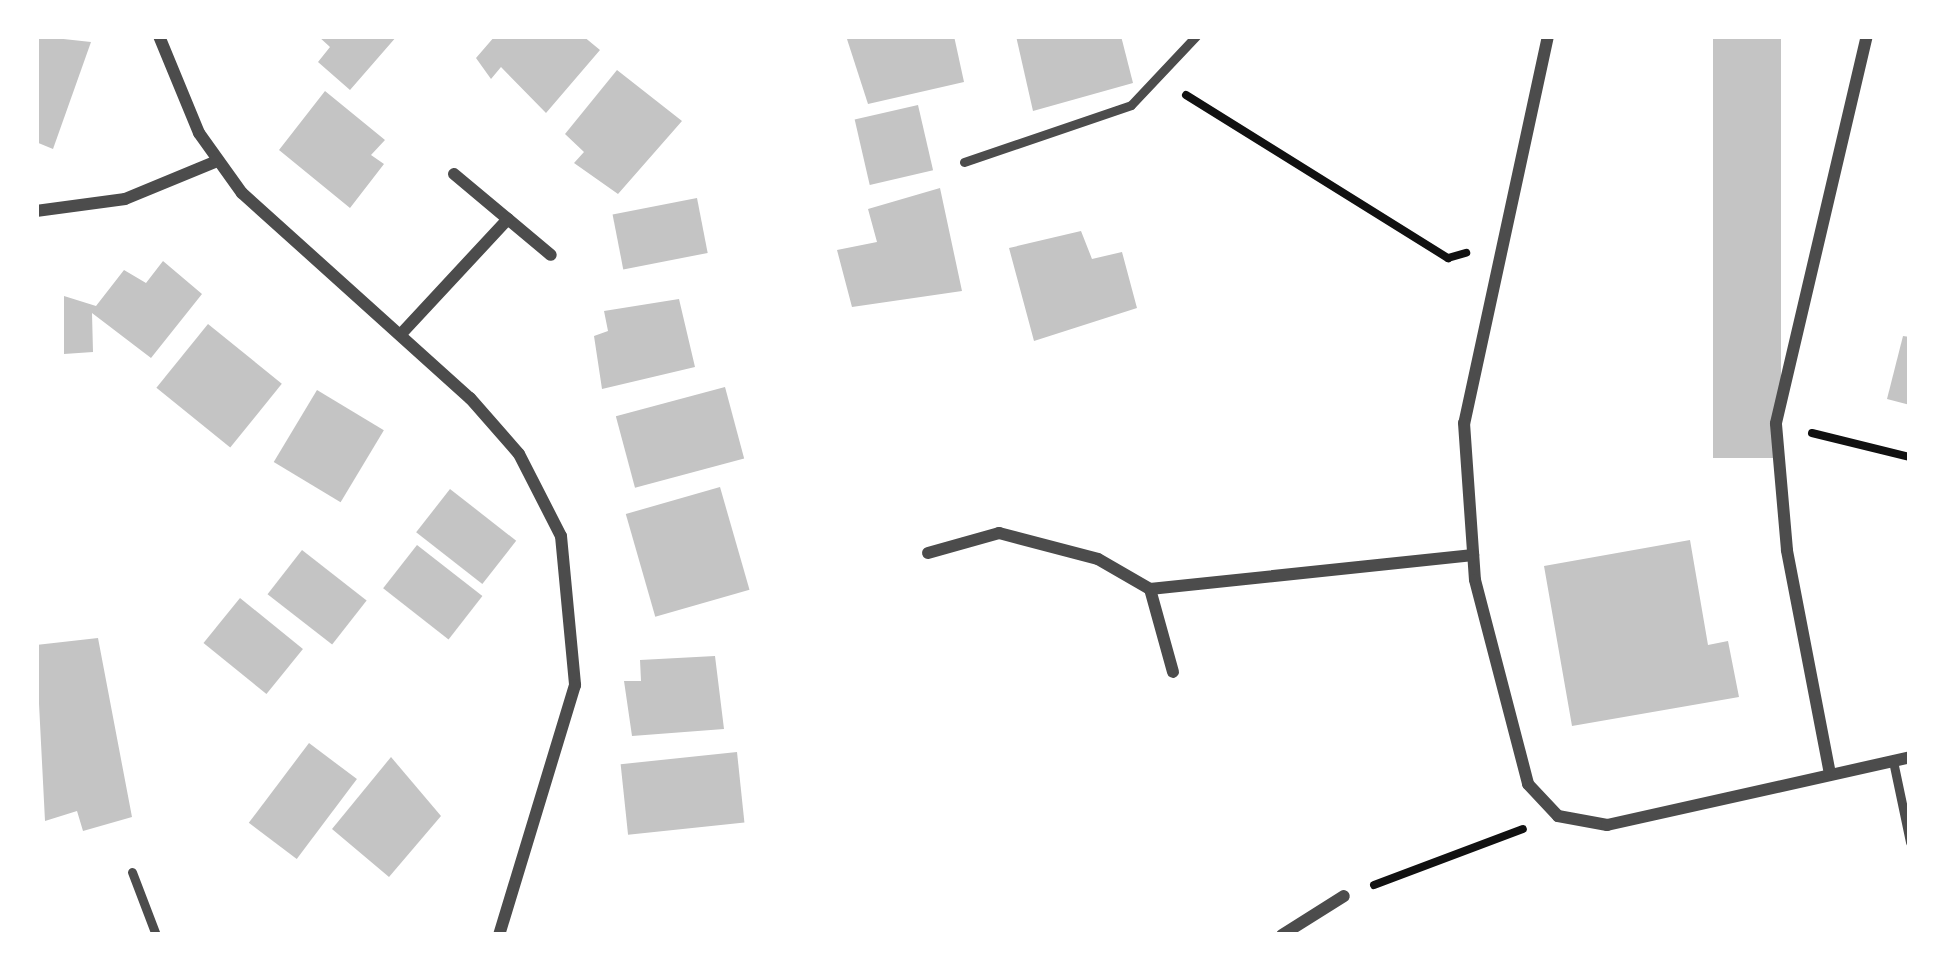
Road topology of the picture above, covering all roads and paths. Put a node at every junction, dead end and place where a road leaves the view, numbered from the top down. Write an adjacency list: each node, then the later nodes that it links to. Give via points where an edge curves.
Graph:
1 (159, 36): 6 (street)
2 (1196, 36): 5 (lane)
3 (1548, 36): 11 (street)
4 (1867, 36): 14 (street)
5 (1164, 81): 7 (lane, via 1131,104); 11 (path, via 1448,258)
6 (217, 161): 9 (street, via 125,199); 13 (street)
7 (964, 162)
8 (454, 174): 10 (street)
9 (36, 212)
10 (508, 219): 12 (street); 13 (street)
11 (1504, 244): 17 (street, via 1464,423)
12 (551, 255)
13 (401, 334): 28 (street, via 519,454 561,536 572,587 566,735)
14 (1776, 423): 15 (path); 22 (street, via 1787,550)
15 (1910, 457)
16 (928, 554): 18 (street, via 999,533 1077,550)
17 (1474, 555): 18 (street); 23 (street, via 1512,746)
18 (1150, 589): 19 (street)
19 (1173, 672)
20 (1910, 758): 21 (street)
21 (1893, 761): 22 (street); 24 (lane)
22 (1830, 773): 23 (street, via 1606,825)
23 (1558, 816): 26 (path)
24 (1910, 842)
25 (132, 872): 27 (lane)
26 (1344, 896): 29 (street)
27 (155, 935)
28 (500, 935)
29 (1282, 935)

